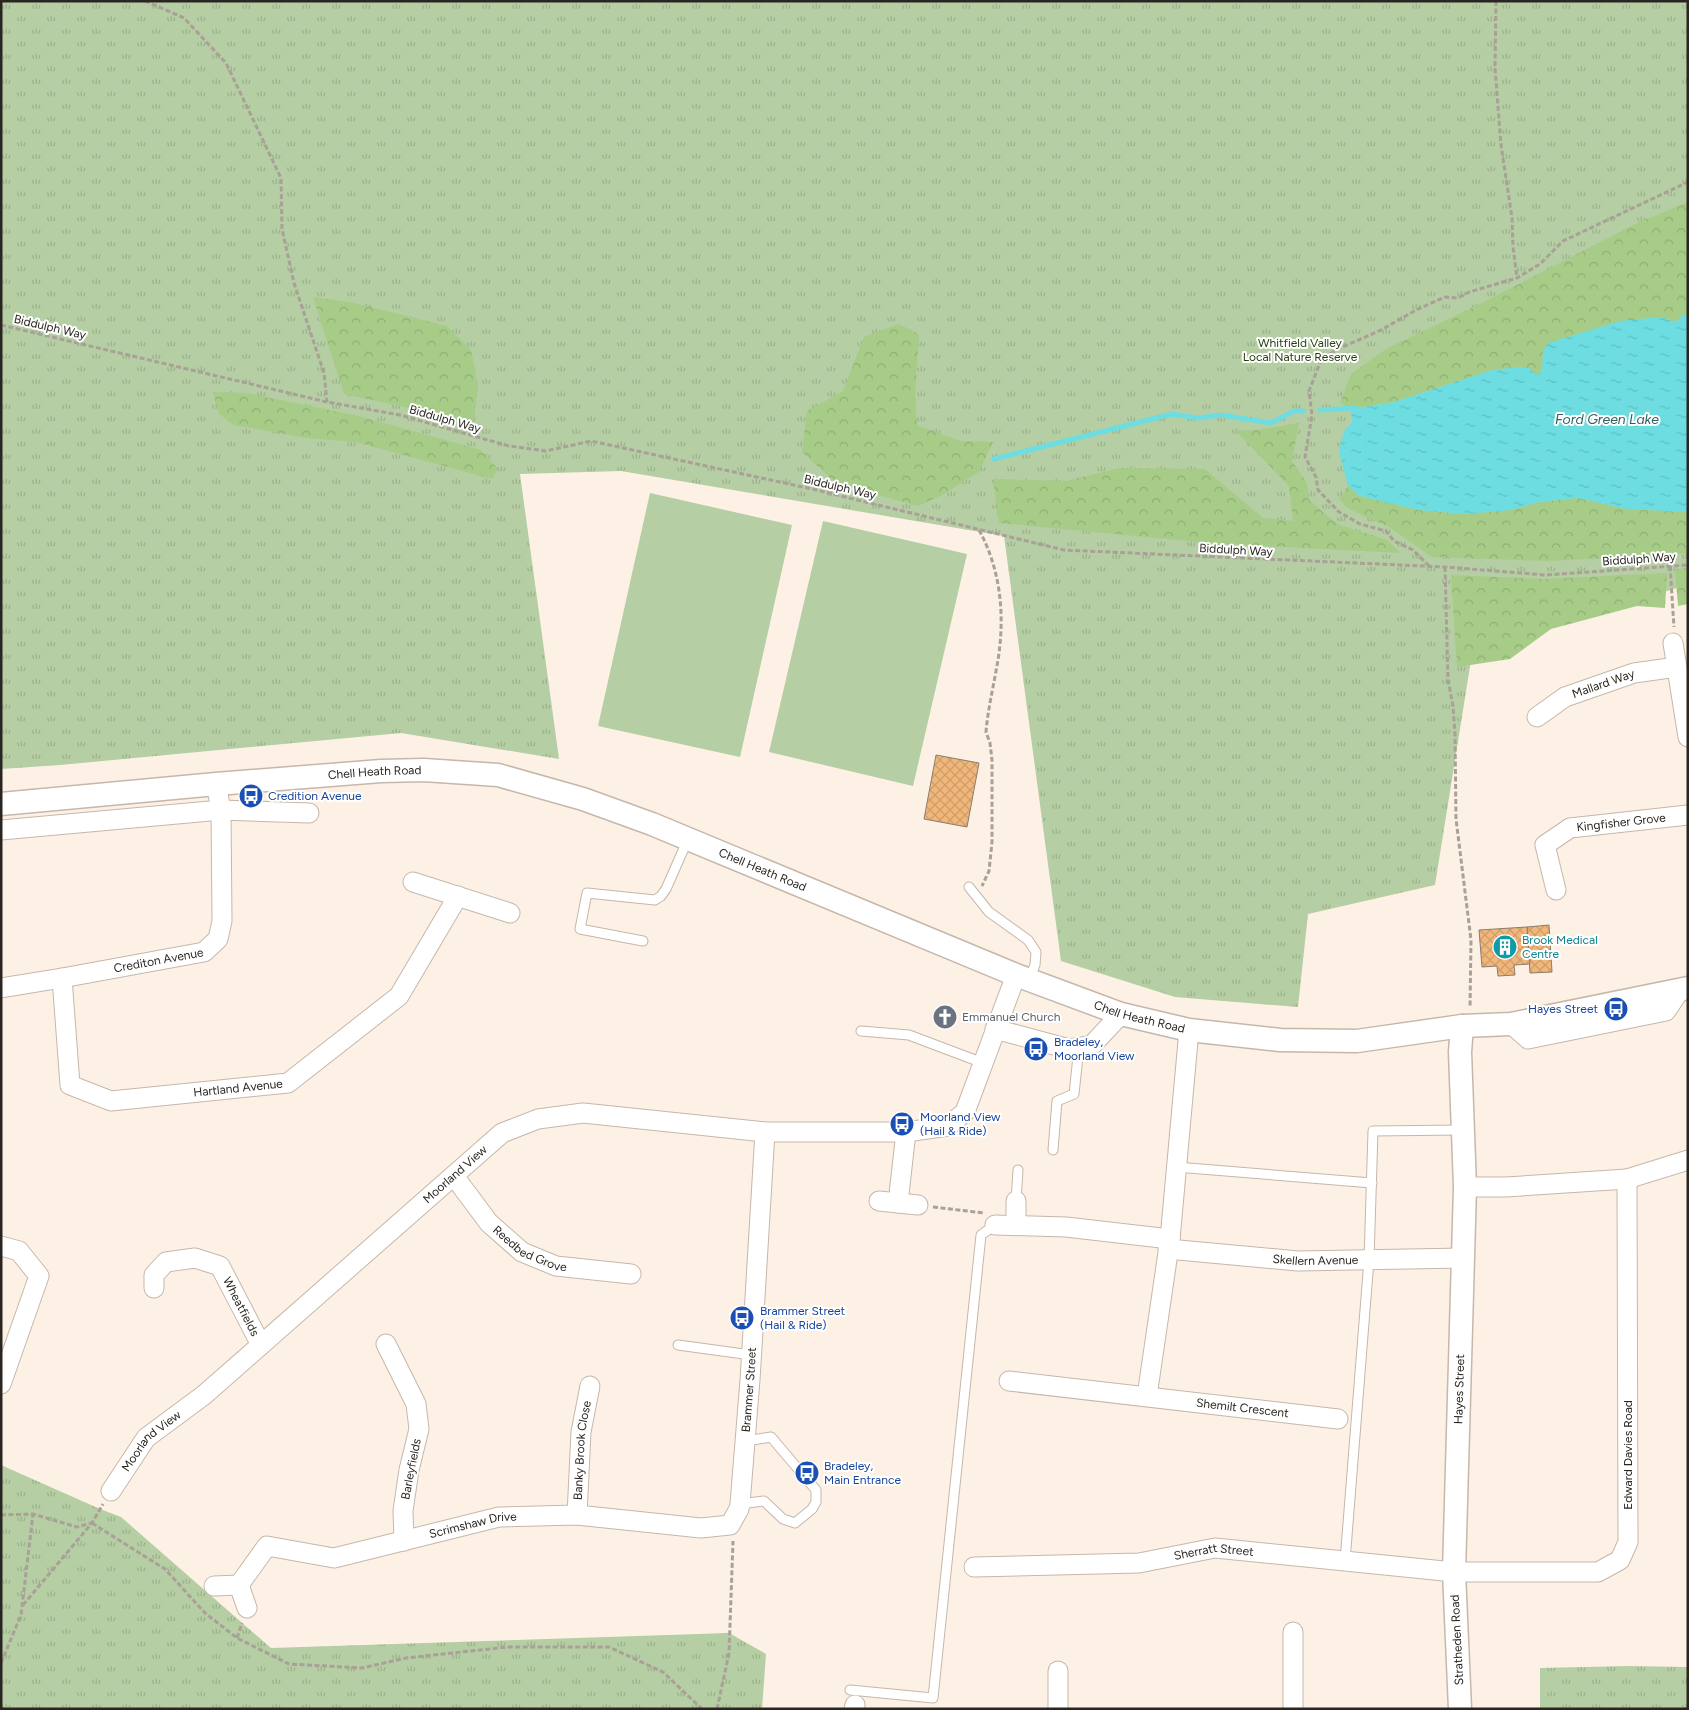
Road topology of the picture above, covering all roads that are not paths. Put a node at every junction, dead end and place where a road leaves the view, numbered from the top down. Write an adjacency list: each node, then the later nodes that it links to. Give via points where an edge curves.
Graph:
1 (1673, 643): 2 (street)
2 (1677, 667): 3 (street, Mallard Way, via 1634,672 1565,697); 4 (street)
3 (1537, 717)
4 (1688, 737)
5 (216, 784): 6 (street, Chell Heath Road); 7 (street, Crediton Avenue); 11 (street, Chell Heath Road, via 381,771 498,775 583,799)
6 (1, 804)
7 (220, 810): 8 (street); 10 (street); 18 (street, Crediton Avenue, via 222,921 218,939 204,952)
8 (309, 813)
9 (1688, 815): 14 (street, Kingfisher Grove, via 1570,828 1545,846)
10 (1, 830)
11 (688, 839): 17 (lane, via 666,889 655,900 587,893 580,929); 19 (street, Chell Heath Road)
12 (413, 882): 15 (street)
13 (969, 887): 19 (lane, via 989,912 1028,940 1036,952 1035,965)
14 (1556, 890)
15 (458, 896): 16 (street); 18 (street, Hartland Avenue, via 399,996 288,1083 111,1101 70,1085)
16 (510, 913)
17 (643, 941)
18 (62, 978): 20 (street, Crediton Avenue)
19 (1022, 978): 22 (street, Chell Heath Road); 24 (street, Moorland View)
20 (1, 988)
21 (1684, 989): 23 (street, Chell Heath Road, via 1511,1024)
22 (1121, 1014): 25 (street, Chell Heath Road); 27 (street, via 1092,1045)
23 (1466, 1026): 25 (street, Chell Heath Road, via 1357,1041 1280,1040); 29 (street, Hayes Street, via 1460,1052)
24 (995, 1029): 27 (street, via 1069,1049); 28 (street, Moorland View)
25 (1189, 1030): 34 (street)
26 (861, 1031): 28 (lane, via 909,1035)
27 (1079, 1047): 32 (lane, via 1074,1094 1057,1101)
28 (983, 1063): 31 (street, Moorland View, via 965,1112 948,1126)
29 (1462, 1130): 38 (lane, via 1373,1131); 39 (street, Hayes Street)
30 (765, 1132): 31 (street, Moorland View); 36 (street, Moorland View, via 583,1113 538,1119 502,1133); 55 (street, Brammer Street)
31 (906, 1132): 42 (street)
32 (1053, 1150)
33 (1688, 1160): 37 (street)
34 (1176, 1167): 38 (lane); 46 (street)
35 (1018, 1170): 41 (lane)
36 (454, 1176): 50 (street, Reedbed Grove, via 490,1223 522,1252 556,1266); 53 (street, Moorland View)
37 (1627, 1178): 39 (street); 68 (street, Edward Davies Road, via 1628,1542 1620,1560 1598,1572)
38 (1372, 1183): 49 (lane)
39 (1465, 1187): 48 (street, Hayes Street)
40 (879, 1201): 42 (street)
41 (1016, 1201): 45 (street)
42 (898, 1203): 43 (street)
43 (918, 1205)
44 (995, 1225): 45 (street, Skellern Avenue); 74 (lane, via 981,1235 933,1698)
45 (1016, 1225): 46 (street, Skellern Avenue, via 1066,1226)
46 (1169, 1244): 49 (street, Skellern Avenue, via 1298,1261); 59 (street)
47 (1, 1246): 57 (street, via 19,1250 39,1276)
48 (1463, 1258): 49 (street, Skellern Avenue); 68 (street, Hayes Street)
49 (1369, 1260): 66 (lane)
50 (632, 1274)
51 (154, 1288): 53 (street, Wheatfields, via 154,1274 166,1262 195,1258 220,1266)
52 (386, 1344): 65 (street, Barleyfields, via 416,1404 419,1429 403,1511)
53 (261, 1345): 62 (street, Moorland View, via 204,1395 146,1438)
54 (678, 1345): 55 (lane)
55 (751, 1355): 61 (street, Brammer Street)
56 (1009, 1381): 59 (street, Shemilt Crescent)
57 (1, 1384)
58 (590, 1386): 63 (street, Banky Brook Close, via 581,1432)
59 (1147, 1396): 60 (street, Shemilt Crescent)
60 (1338, 1419)
61 (745, 1441): 64 (street, Brammer Street); 64 (lane, via 771,1437 816,1490 816,1502 794,1523 783,1519 764,1501)
62 (111, 1491)
63 (577, 1515): 64 (street, Scrimshaw Drive, via 701,1528); 65 (street, Scrimshaw Drive, via 499,1517)
64 (734, 1516)
65 (404, 1541): 69 (street, Scrimshaw Drive, via 334,1558 267,1546)
66 (1345, 1561): 67 (street, Sherratt Street, via 1215,1548 1139,1563); 68 (street, Sherratt Street)
67 (974, 1567)
68 (1454, 1572): 77 (street, Stratheden Road)
69 (239, 1585): 70 (street); 71 (street)
70 (214, 1586)
71 (247, 1608)
72 (1292, 1632): 76 (street)
73 (1058, 1671): 75 (street)
74 (853, 1701)
75 (1053, 1707)
76 (1293, 1709)
77 (1460, 1709)

